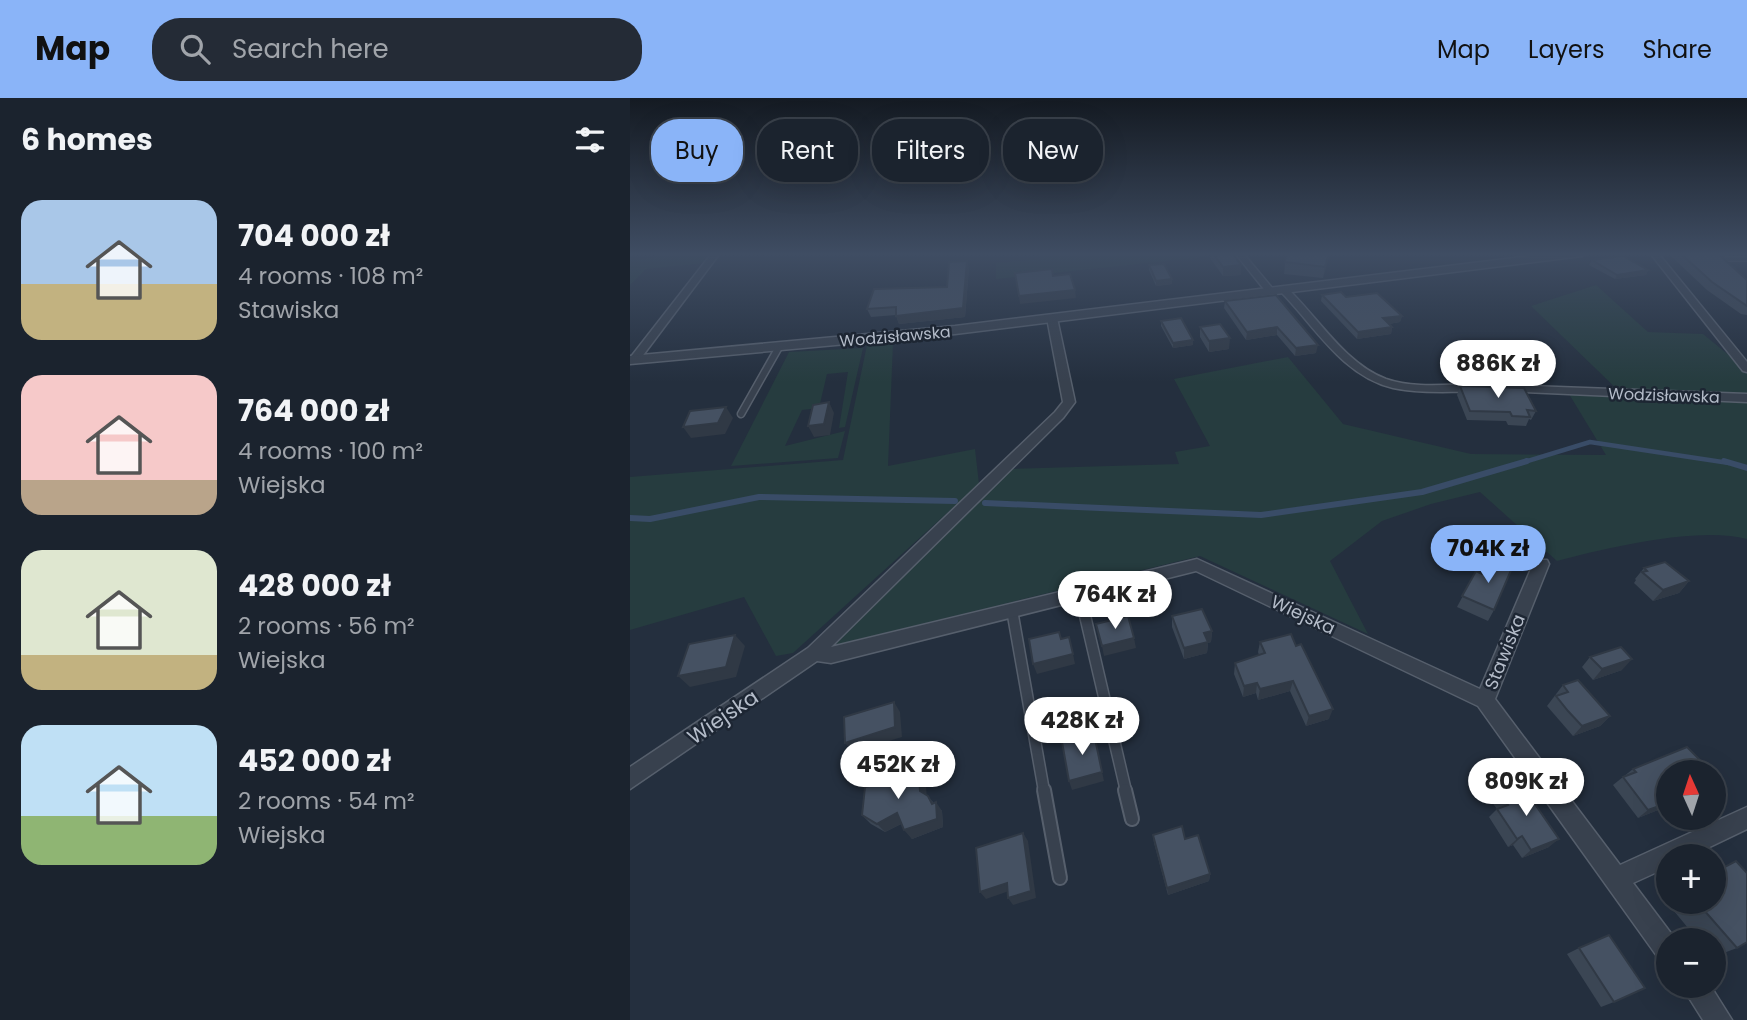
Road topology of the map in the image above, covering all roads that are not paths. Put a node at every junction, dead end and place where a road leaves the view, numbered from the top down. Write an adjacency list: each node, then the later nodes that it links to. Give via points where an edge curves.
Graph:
1 (682, 296): 7 (street)
2 (1229, 296): 5 (street, Wodzisławska)
3 (1283, 296): 9 (street, Wodzisławska, via 1366,373 1396,384)
4 (1688, 296): 8 (street)
5 (1052, 318): 6 (street, Wodzisławska); 14 (street, Wiejska, via 1069,402)
6 (779, 346): 7 (street, Wodzisławska); 10 (lane)
7 (632, 360)
8 (1747, 369)
9 (1747, 398)
10 (741, 414)
11 (1541, 564): 15 (street, Stawiska)
12 (1080, 594): 13 (street, Wiejska); 15 (street, Wiejska, via 1197,565); 18 (lane)
13 (1012, 610): 14 (street, Wiejska, via 831,655); 19 (lane)
14 (814, 653): 16 (street, Wiejska)
15 (1485, 700): 20 (street, Wiejska)
16 (630, 779)
17 (1747, 818): 20 (street)
18 (1132, 819)
19 (1060, 878)
20 (1616, 879): 21 (street, Wiejska)
21 (1656, 934)
22 (1703, 998): 23 (street)
23 (1719, 1020)

